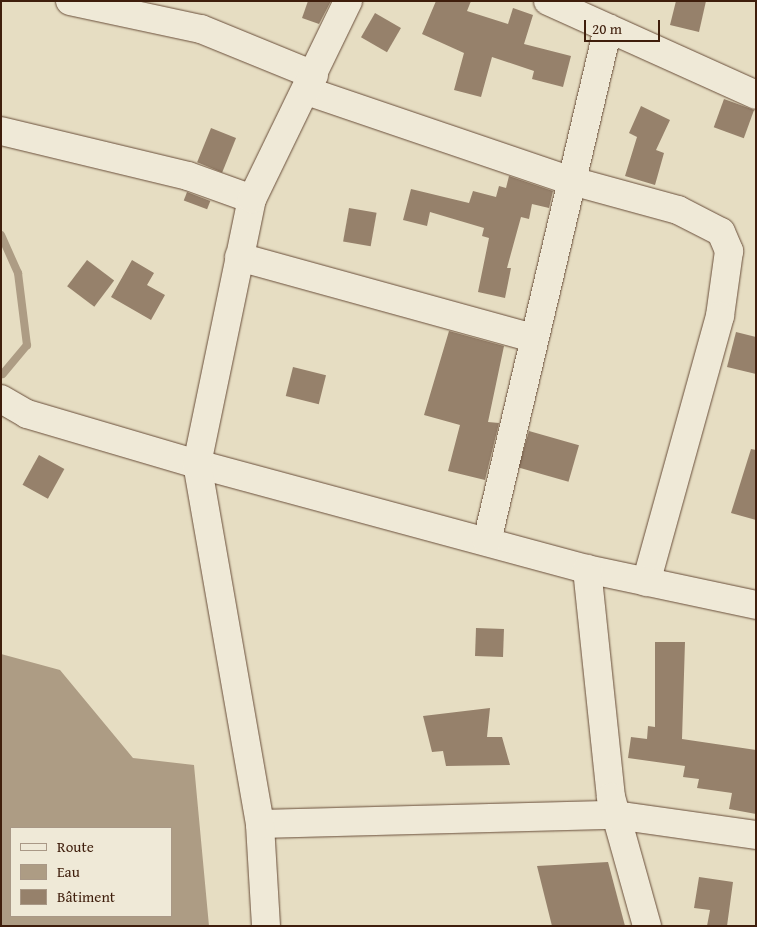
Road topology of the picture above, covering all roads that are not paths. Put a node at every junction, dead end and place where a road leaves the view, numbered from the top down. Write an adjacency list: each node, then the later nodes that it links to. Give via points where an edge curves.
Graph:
1 (70, 1): 5 (street, via 202,29)
2 (348, 1): 5 (street)
3 (551, 2): 4 (street)
4 (608, 28): 6 (street); 8 (street)
5 (311, 83): 8 (street); 9 (street)
6 (756, 95)
7 (1, 131): 9 (street, via 188,176)
8 (572, 181): 11 (street); 16 (street, via 706,222 721,232 729,251 720,316)
9 (252, 199): 10 (street)
10 (239, 257): 11 (street); 13 (street)
11 (534, 338): 14 (street)
12 (1, 399): 13 (street, via 27,414)
13 (197, 464): 14 (street); 19 (street)
14 (487, 541): 15 (street)
15 (587, 569): 16 (street); 18 (street)
16 (646, 582): 17 (street)
17 (756, 605)
18 (615, 815): 19 (street); 20 (street); 22 (street)
19 (260, 824): 21 (street)
20 (756, 835)
21 (266, 926)
22 (647, 926)

